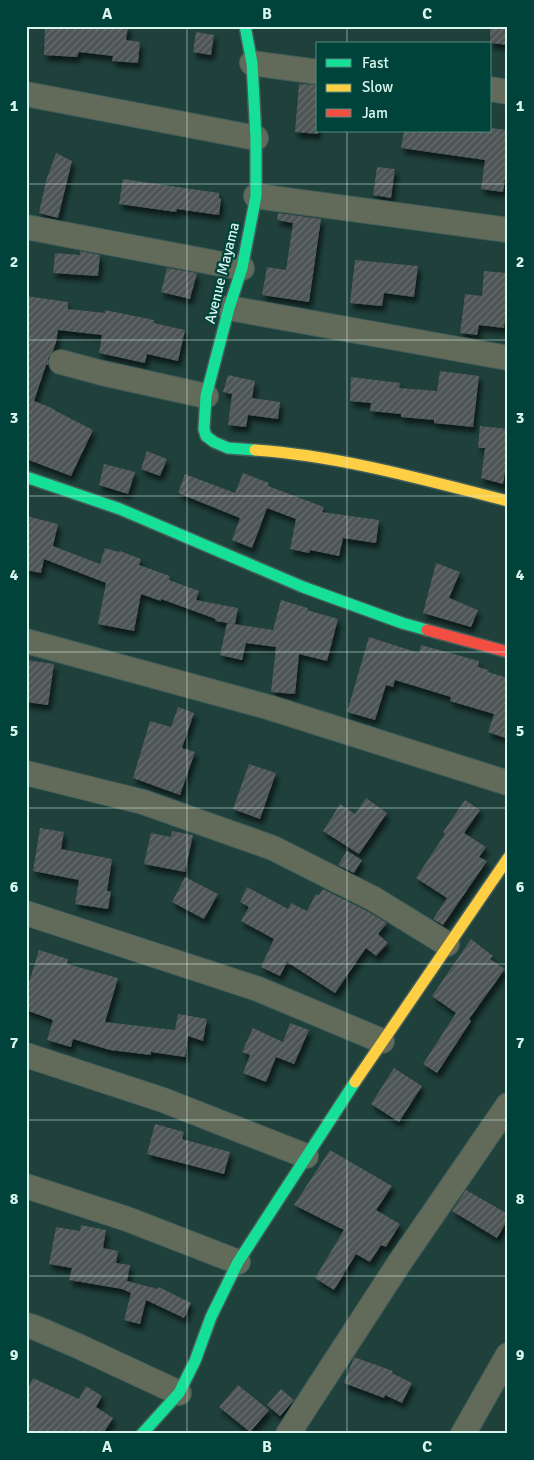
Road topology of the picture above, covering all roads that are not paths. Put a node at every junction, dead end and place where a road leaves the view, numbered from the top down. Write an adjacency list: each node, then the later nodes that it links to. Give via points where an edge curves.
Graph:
1 (244, 26): 2 (street, Avenue Mayama)
2 (252, 63): 3 (street); 7 (street, Avenue Mayama)
3 (316, 72)
4 (492, 89): 5 (street)
5 (508, 92)
6 (26, 94): 7 (street)
7 (256, 138): 8 (street, Avenue Mayama)
8 (256, 196): 10 (street); 11 (street, Avenue Mayama)
9 (26, 227): 11 (street)
10 (508, 230)
11 (242, 268): 12 (street, Avenue Mayama)
12 (229, 308): 13 (street); 15 (street, Avenue Mayama)
13 (508, 358)
14 (61, 362): 15 (street)
15 (206, 396): 17 (street, Avenue Mayama, via 206,436 228,448 295,453 398,473)
16 (26, 477): 19 (street, via 120,509 302,588 402,623)
17 (508, 502)
18 (26, 641): 21 (street, via 268,706)
19 (508, 652)
20 (26, 773): 24 (street, via 143,802 273,848 374,899)
21 (508, 783)
22 (508, 858): 24 (street)
23 (26, 913): 25 (street, via 258,989)
24 (448, 944): 25 (street)
25 (382, 1041): 28 (street)
26 (26, 1055): 28 (street, via 163,1100)
27 (508, 1105): 35 (street, via 400,1262)
28 (306, 1156): 30 (street)
29 (26, 1186): 30 (street)
30 (238, 1262): 33 (street)
31 (26, 1326): 33 (street)
32 (508, 1355): 36 (street)
33 (179, 1392): 34 (street)
34 (142, 1434)
35 (288, 1434)
36 (463, 1434)

